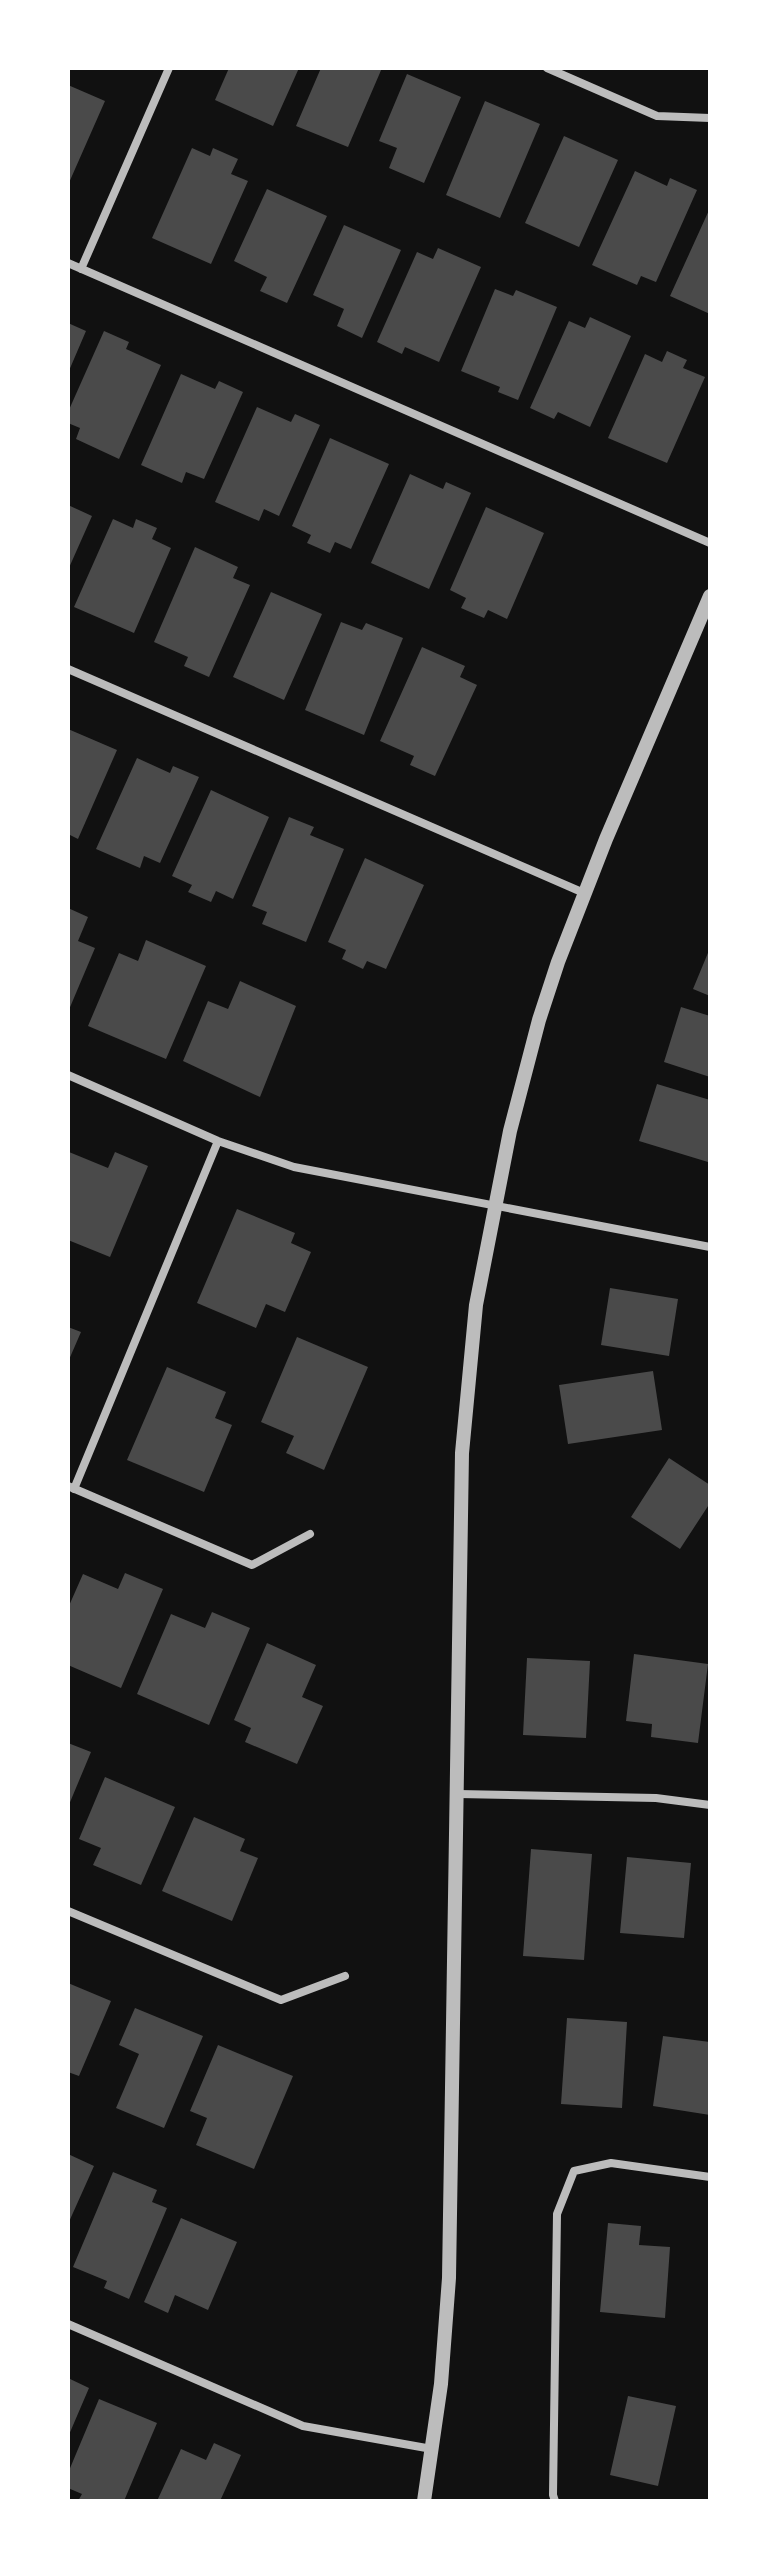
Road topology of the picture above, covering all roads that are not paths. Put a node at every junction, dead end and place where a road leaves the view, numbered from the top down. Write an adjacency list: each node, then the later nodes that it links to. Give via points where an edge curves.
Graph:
1 (169, 68): 5 (street)
2 (547, 68): 3 (street, via 657,116)
3 (710, 118)
4 (68, 263): 5 (street)
5 (81, 269): 6 (street)
6 (710, 543)
7 (710, 596): 9 (street)
8 (68, 669): 9 (street)
9 (584, 893): 12 (street, via 539,1020)
10 (68, 1075): 11 (street)
11 (218, 1141): 12 (street, via 294,1167); 14 (street)
12 (494, 1207): 13 (street); 16 (street, via 476,1305 462,1453)
13 (710, 1247)
14 (71, 1487): 15 (street, via 252,1565)
15 (310, 1534)
16 (458, 1794): 17 (street, via 656,1798); 22 (street, via 449,2278)
17 (710, 1805)
18 (68, 1911): 19 (street, via 281,2000)
19 (345, 1976)
20 (710, 2177): 24 (street, via 611,2163 574,2171 557,2214)
21 (68, 2324): 22 (street, via 303,2426)
22 (432, 2449): 23 (street)
23 (424, 2501)
24 (555, 2501)

